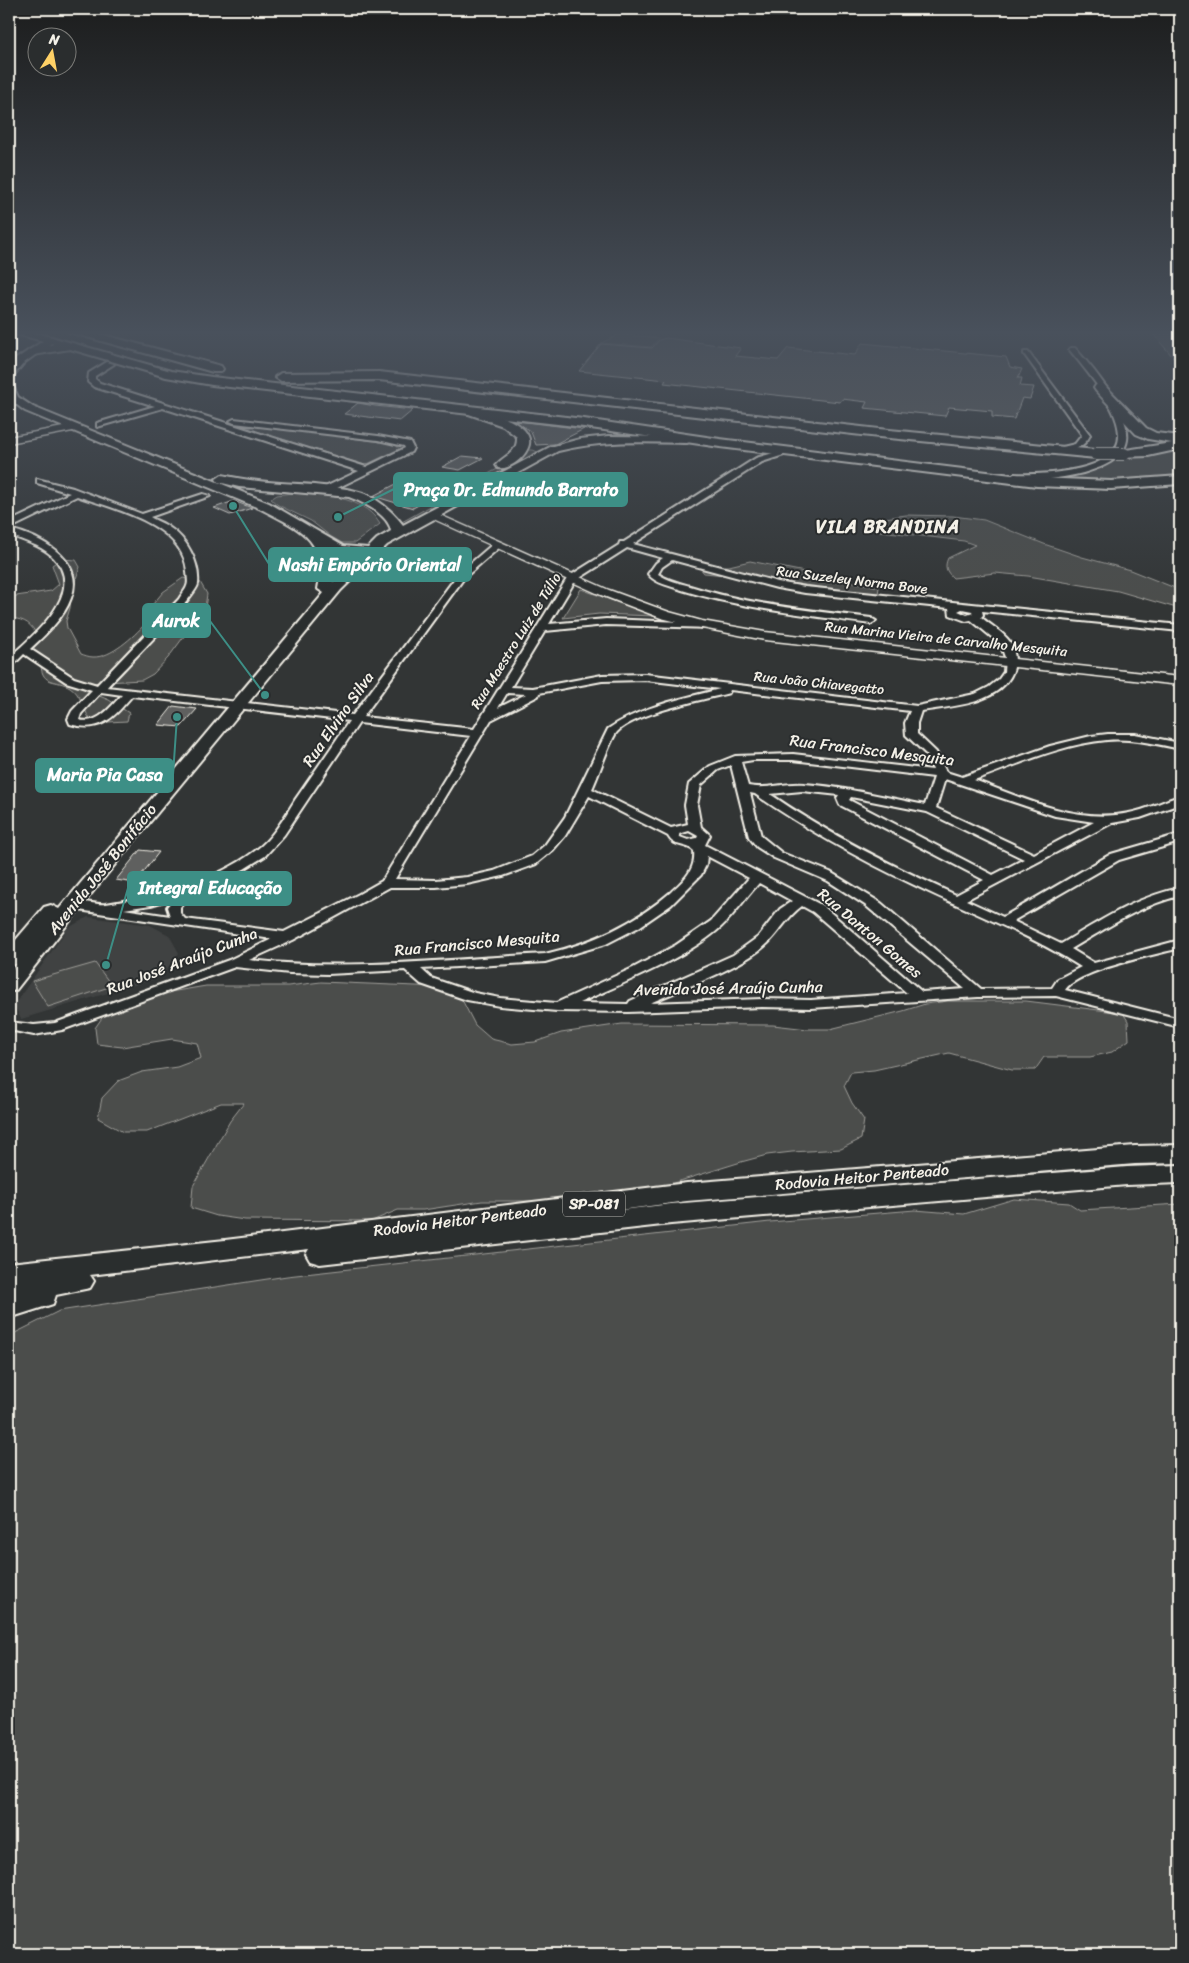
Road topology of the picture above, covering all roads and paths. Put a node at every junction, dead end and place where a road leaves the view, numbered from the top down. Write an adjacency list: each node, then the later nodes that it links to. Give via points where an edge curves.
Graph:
1 (59, 422): 15 (main road)
2 (111, 422): 14 (street)
3 (217, 422): 27 (street)
4 (242, 422): 27 (street, via 408,444 408,450)
5 (504, 422): 21 (main road, via 518,430 523,438)
6 (572, 422): 13 (main road)
7 (715, 422): 13 (main road, via 714,428 698,434 681,435)
8 (776, 422): 9 (main road)
9 (780, 422): 16 (main road); 23 (main road, via 738,424 730,430 730,437)
10 (1076, 422): 22 (street, via 1086,435 1082,443)
11 (1121, 422): 28 (street, via 1124,442 1119,450 1085,470 1024,478)
12 (1131, 422): 18 (main road, via 1140,431 1153,436)
13 (584, 423): 19 (main road)
14 (100, 425)
15 (74, 428): 17 (street); 26 (main road)
16 (879, 433): 22 (main road); 25 (main road, via 912,441 918,445 919,451 909,458 892,460)
17 (11, 439)
18 (1180, 440)
19 (720, 443): 23 (main road); 24 (main road, via 609,439 564,446)
20 (1180, 445): 22 (main road, bridge, via 1124,454)
21 (522, 450): 24 (main road, via 539,450); 37 (main road, Avenida José Bonifácio, via 514,458)
22 (1048, 451)
23 (759, 454): 25 (main road, via 787,451); 43 (street, Rua Maestro Luiz de Túlio)
24 (542, 455): 38 (main road)
25 (825, 456): 28 (main road)
26 (161, 464): 31 (main road, via 239,483); 35 (main road)
27 (366, 470): 32 (street)
28 (986, 475): 29 (main road, via 1086,485 1134,485)
29 (1180, 480)
30 (40, 481): 33 (street)
31 (284, 488): 32 (main road); 35 (main road, via 264,495)
32 (326, 490): 36 (main road, via 363,498)
33 (76, 492): 39 (street); 40 (street)
34 (206, 496): 39 (street)
35 (258, 503): 42 (main road)
36 (384, 512): 37 (main road); 41 (main road)
37 (416, 514): 41 (main road, Avenida José Bonifácio)
38 (431, 514): 41 (main road); 44 (street, Rua Marina Vieira de Carvalho Mesquita)
39 (142, 517): 64 (street, via 168,530 184,549 191,562 193,585 166,620)
40 (10, 528): 57 (street, via 55,554 69,578 70,589 65,603)
41 (397, 528): 45 (main road, Avenida José Bonifácio, via 367,540); 46 (main road, Avenida José Bonifácio)
42 (311, 533): 45 (main road, via 331,547); 49 (main road, via 324,550 328,570)
43 (623, 544): 47 (street, Rua Suzeley Norma Bove); 48 (street, Rua Maestro Luiz de Túlio)
44 (497, 545): 48 (street, Rua Marina Vieira de Carvalho Mesquita); 70 (street, Rua Elvino Silva, via 461,576)
45 (354, 552): 46 (main road); 49 (main road, Avenida José Bonifácio)
46 (372, 552): 68 (main road, Avenida José Bonifácio, via 336,587)
47 (670, 557): 50 (street, Rua Suzeley Norma Bove, via 796,588); 52 (street, via 653,574 690,590 768,607)
48 (571, 579): 51 (street, Rua Marina Vieira de Carvalho Mesquita); 55 (street, Rua Maestro Luiz de Túlio)
49 (325, 589): 68 (main road, Avenida José Bonifácio)
50 (969, 610): 56 (street, Rua Suzeley Norma Bove); 59 (street, via 1005,643)
51 (666, 615): 53 (street, via 661,622); 54 (street, Rua Marina Vieira de Carvalho Mesquita)
52 (871, 621)
53 (654, 624): 54 (street, Rua Marina Vieira de Carvalho Mesquita); 55 (street, Rua Marina Vieira de Carvalho Mesquita, via 606,622)
54 (708, 626): 59 (street, Rua Marina Vieira de Carvalho Mesquita, via 765,636)
55 (540, 628): 62 (street, Rua Maestro Luiz de Túlio)
56 (1180, 628)
57 (31, 654): 58 (street); 58 (street, via 19,662); 64 (street, via 70,680)
58 (10, 663)
59 (1011, 663): 60 (street, Rua Marina Vieira de Carvalho Mesquita); 69 (street, Rua João Chiavegatto, via 1003,681 978,697)
60 (1180, 681)
61 (682, 682): 63 (street, Rua João Chiavegatto, via 624,676); 65 (street, Rua João Chiavegatto); 67 (street, via 692,687)
62 (507, 686): 63 (street, Rua João Chiavegatto, via 533,691); 71 (street, Rua Maestro Luiz de Túlio)
63 (546, 688): 71 (street)
64 (99, 689): 66 (street); 66 (street, via 76,714 74,722 89,725 105,720)
65 (731, 689): 67 (street); 69 (street, Rua João Chiavegatto)
66 (128, 693): 68 (street)
67 (693, 700): 78 (street, via 646,712 623,722 612,731)
68 (232, 704): 70 (street); 95 (main road, Avenida José Bonifácio); 102 (main road, Avenida José Bonifácio)
69 (917, 709): 75 (street, via 911,723 912,735 932,754)
70 (356, 719): 72 (street); 91 (street, Rua Elvino Silva, via 280,832 261,853)
71 (485, 720): 72 (street, Rua Maestro Luiz de Túlio)
72 (476, 733): 90 (street, Rua Maestro Luiz de Túlio)
73 (1180, 746): 76 (street, via 1133,737 1078,741)
74 (736, 759): 75 (street, Rua Francisco Mesquita, via 793,757); 77 (street); 84 (street, Rua Francisco Mesquita, via 714,768 695,784 691,810)
75 (941, 774): 76 (street, Rua Francisco Mesquita); 82 (street)
76 (964, 780): 83 (street, Rua Francisco Mesquita, via 1044,809)
77 (743, 788): 79 (street); 108 (street, via 755,837 761,846 858,893)
78 (584, 789): 84 (street, via 644,820); 90 (street, via 570,819 552,844 535,860 467,881 435,885)
79 (759, 792): 80 (street, via 802,787); 94 (street, via 794,816)
80 (848, 793): 82 (street); 89 (street, via 843,798 844,802)
81 (1180, 800): 83 (street, Rua Francisco Mesquita, via 1128,817)
82 (930, 809): 87 (street)
83 (1110, 819): 87 (street)
84 (683, 830): 86 (street, via 678,841); 86 (street, via 704,835)
85 (1180, 838): 98 (street, via 1115,857)
86 (696, 845): 88 (street, Rua Danton Gomes); 104 (street, Rua Francisco Mesquita, via 700,865 693,877 665,905 641,922 592,945 545,958)
87 (1034, 859): 89 (street)
88 (757, 877): 93 (street, Rua Danton Gomes); 110 (street, via 716,924 681,948)
89 (993, 880): 94 (street)
90 (387, 883): 99 (street, Rua José Araújo Cunha)
91 (188, 890): 96 (street, Rua Elvino Silva, via 151,901); 97 (street, via 173,907)
92 (1180, 892): 101 (street, via 1131,908)
93 (802, 900): 109 (street, Rua Danton Gomes, via 835,922); 111 (street, via 785,912 763,940 738,958)
94 (956, 900): 98 (street)
95 (72, 905): 96 (street); 106 (main road, Avenida José Bonifácio)
96 (101, 909): 97 (street)
97 (181, 922): 99 (street)
98 (1003, 922): 101 (street)
99 (288, 937): 103 (street, Rua José Araújo Cunha)
100 (1180, 944): 105 (street)
101 (1062, 950): 105 (street)
102 (9, 960)
103 (234, 963): 104 (street, Rua Francisco Mesquita, via 328,970); 113 (street, Rua José Araújo Cunha, via 57,1027 34,1030)
104 (409, 966): 110 (street, Avenida José Araújo Cunha, via 426,981 472,997)
105 (1092, 968): 107 (street, via 1063,982)
106 (9, 986)
107 (1056, 992): 108 (street, Avenida José Araújo Cunha); 112 (street, Avenida José Araújo Cunha)
108 (978, 993): 109 (street, Avenida José Araújo Cunha)
109 (918, 996): 111 (street, Avenida José Araújo Cunha, via 811,1004)
110 (557, 1007): 111 (street, Avenida José Araújo Cunha)
111 (628, 1008)
112 (1180, 1023)
113 (9, 1026)
114 (1180, 1154): 116 (main road, Rodovia Heitor Penteado / SP-081, via 687,1192)
115 (1180, 1174): 117 (main road, Rodovia Heitor Penteado / SP-081, via 671,1214)
116 (13, 1275): 117 (main road, Rodovia Heitor Penteado / SP-081)
117 (91, 1280): 118 (main road)
118 (9, 1307)

